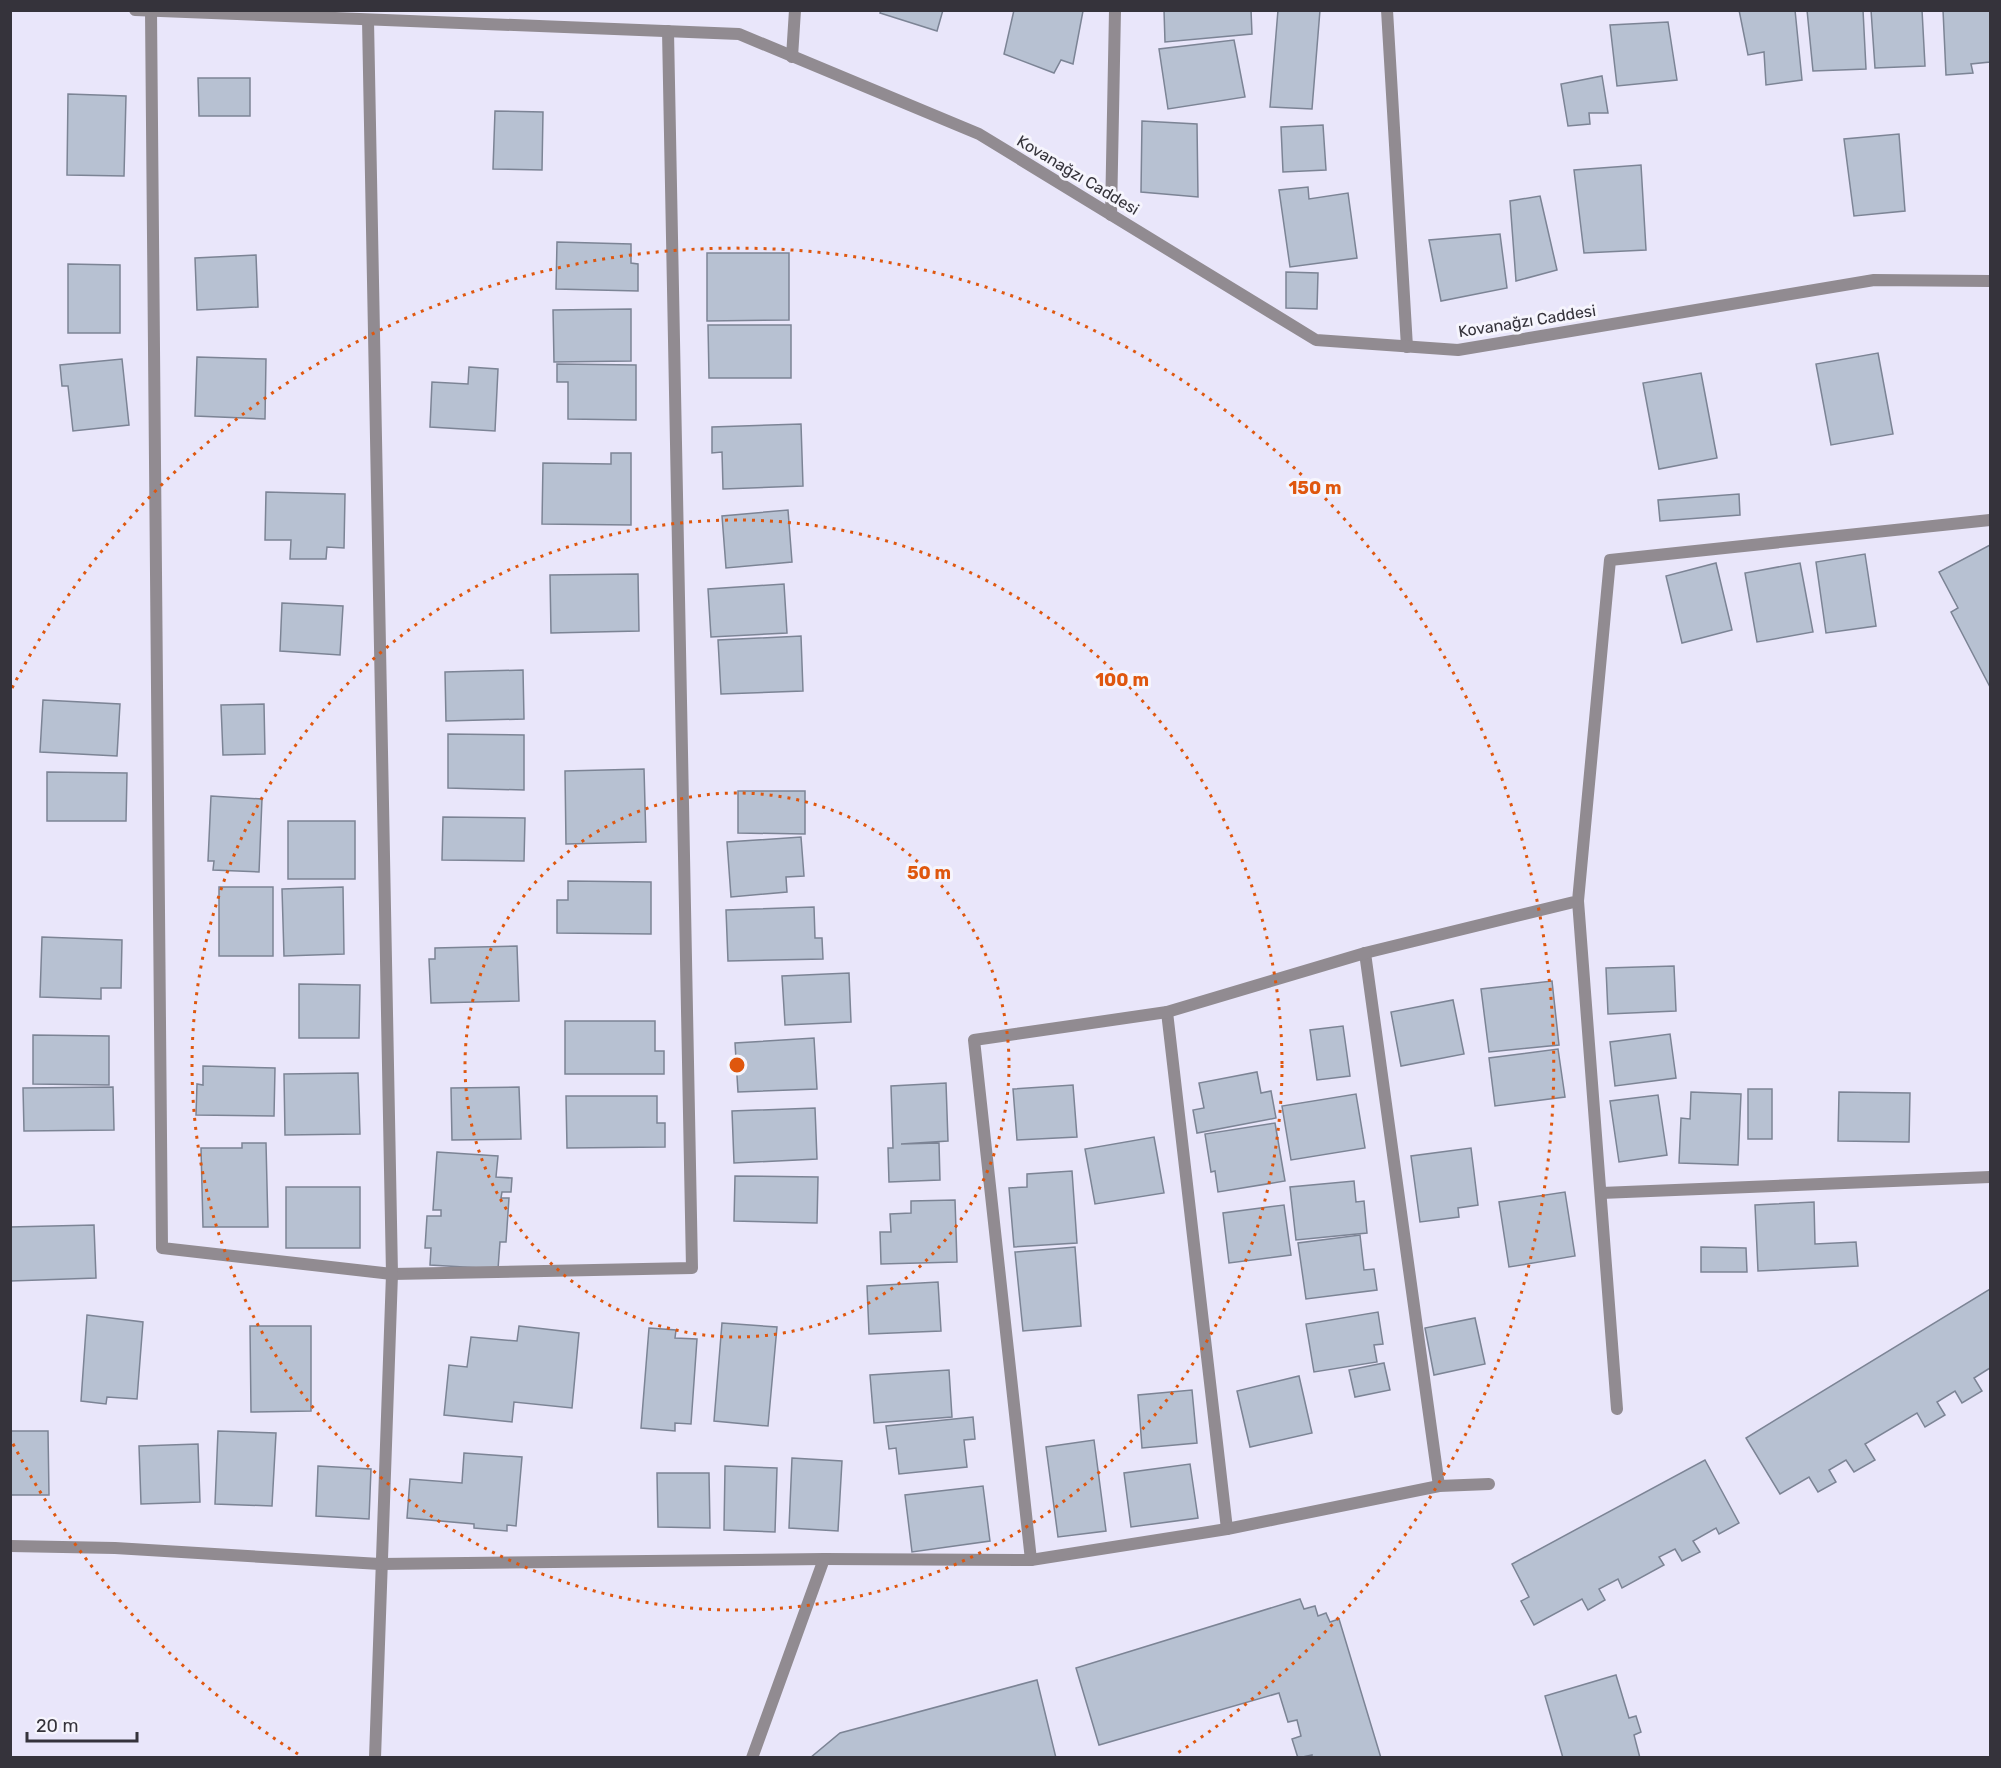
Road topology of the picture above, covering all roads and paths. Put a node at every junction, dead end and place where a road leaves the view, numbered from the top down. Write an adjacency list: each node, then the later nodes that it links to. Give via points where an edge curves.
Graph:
1 (135, 10): 5 (street, Kovanağzı Caddesi)
2 (795, 10): 8 (street)
3 (1115, 10): 9 (street)
4 (1387, 10): 11 (street)
5 (151, 11): 6 (street, Kovanağzı Caddesi); 18 (street, via 162,1248)
6 (368, 20): 7 (street, Kovanağzı Caddesi); 18 (street)
7 (668, 32): 8 (street, Kovanağzı Caddesi, via 739,34); 18 (street, via 692,1268)
8 (792, 57): 9 (street, Kovanağzı Caddesi, via 979,134)
9 (1111, 215): 11 (street, Kovanağzı Caddesi, via 1316,340)
10 (1990, 280): 11 (street, Kovanağzı Caddesi, via 1874,280 1458,350)
11 (1407, 347)
12 (1990, 520): 13 (street, via 1610,560)
13 (1578, 901): 14 (street); 17 (street)
14 (1365, 953): 15 (street); 21 (street)
15 (1167, 1012): 22 (street); 25 (street, via 974,1040)
16 (1990, 1177): 17 (street)
17 (1601, 1193): 19 (street)
18 (392, 1274): 26 (street)
19 (1617, 1409)
20 (1489, 1484): 21 (street)
21 (1438, 1486): 22 (street)
22 (1227, 1529): 25 (street)
23 (10, 1546): 26 (street, via 115,1548)
24 (824, 1559): 25 (street); 26 (street); 28 (street)
25 (1031, 1560)
26 (380, 1564): 27 (street)
27 (375, 1758)
28 (752, 1758)

